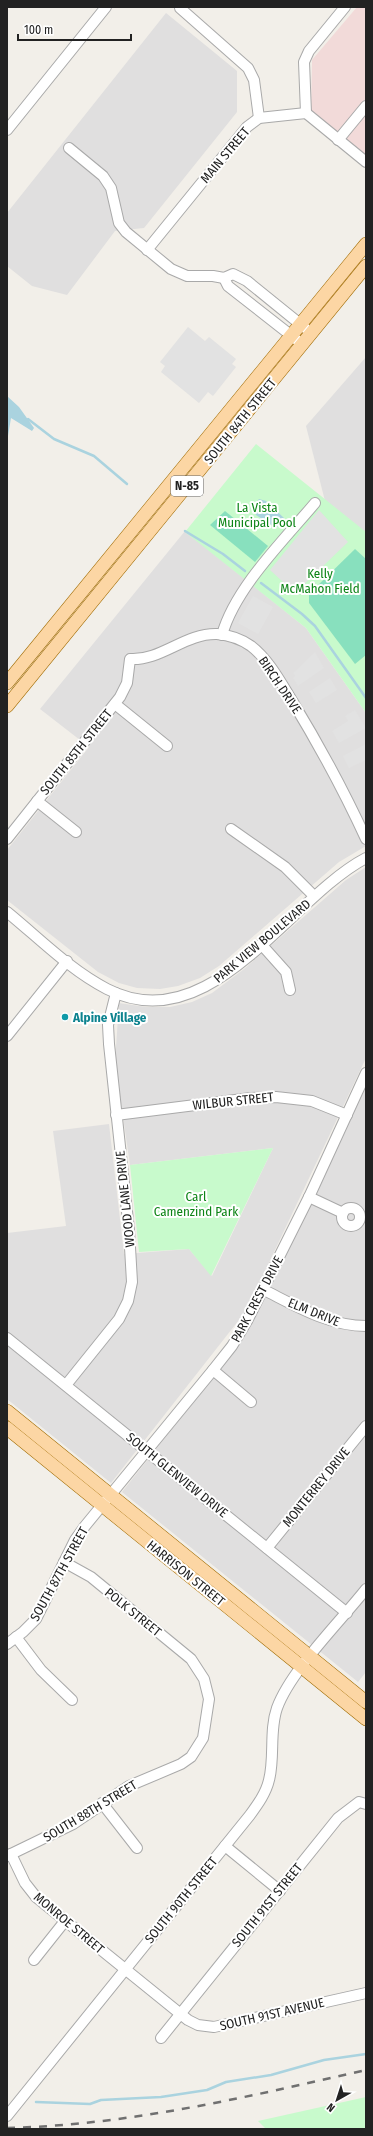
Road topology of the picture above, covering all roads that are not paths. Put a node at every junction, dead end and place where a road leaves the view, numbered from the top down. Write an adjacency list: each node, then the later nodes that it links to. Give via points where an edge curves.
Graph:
1 (106, 7): 7 (street)
2 (345, 7): 5 (street, via 309,51 304,62)
3 (180, 8): 6 (street, via 248,68 254,80)
4 (366, 106): 8 (street)
5 (306, 113): 6 (street, MAIN STREET); 8 (street)
6 (259, 118): 12 (street, MAIN STREET, via 247,127)
7 (7, 130)
8 (338, 140): 10 (street)
9 (69, 148): 12 (street, via 103,176 111,188 119,223)
10 (366, 162)
11 (366, 244): 15 (main road, SOUTH 84TH STREET / N-85)
12 (147, 250): 14 (street, via 182,276)
13 (366, 266): 16 (main road, SOUTH 84TH STREET / N-85)
14 (224, 278): 15 (street, via 233,274 247,281); 17 (street, via 228,286)
15 (300, 324): 16 (street); 17 (main road, SOUTH 84TH STREET / N-85)
16 (312, 333): 18 (main road, SOUTH 84TH STREET / N-85)
17 (292, 335): 18 (street); 22 (main road, SOUTH 84TH STREET / N-85)
18 (302, 344): 24 (main road, SOUTH 84TH STREET / N-85)
19 (315, 502): 20 (street, via 242,592 229,612)
20 (222, 635): 21 (street, BIRCH DRIVE, via 201,636 151,657); 30 (street, BIRCH DRIVE, via 248,644 271,669 331,766)
21 (130, 659): 23 (street, SOUTH 85TH STREET, via 125,688)
22 (7, 683)
23 (115, 704): 25 (street); 26 (street, SOUTH 85TH STREET)
24 (7, 706)
25 (167, 746)
26 (37, 801): 28 (street); 29 (street, SOUTH 85TH STREET)
27 (231, 829): 32 (street, via 285,867)
28 (76, 832)
29 (7, 839)
30 (366, 839)
31 (366, 858): 32 (street, PARK VIEW BOULEVARD)
32 (314, 896): 34 (street, PARK VIEW BOULEVARD)
33 (7, 912): 35 (street, PARK VIEW BOULEVARD)
34 (261, 944): 36 (street, via 286,972); 37 (street, PARK VIEW BOULEVARD, via 222,978 196,992 169,999 131,997)
35 (67, 961): 37 (street, PARK VIEW BOULEVARD, via 89,978); 38 (street)
36 (290, 990)
37 (116, 993): 40 (street, WOOD LANE DRIVE, via 108,1025)
38 (7, 1036)
39 (366, 1073): 41 (street, PARK CREST DRIVE)
40 (116, 1115): 41 (street, WILBUR STREET, via 276,1097 312,1102); 48 (street, WOOD LANE DRIVE, via 129,1230 131,1287 119,1319)
41 (347, 1115): 42 (street, PARK CREST DRIVE)
42 (309, 1197): 43 (street); 44 (street, PARK CREST DRIVE)
43 (343, 1213)
44 (264, 1290): 45 (street, ELM DRIVE, via 328,1320); 47 (street, PARK CREST DRIVE, via 232,1346)
45 (366, 1326)
46 (7, 1338): 48 (street, SOUTH GLENVIEW DRIVE)
47 (213, 1370): 49 (street); 53 (street, PARK CREST DRIVE)
48 (66, 1385): 53 (street, SOUTH GLENVIEW DRIVE)
49 (251, 1402)
50 (7, 1411): 54 (main road, HARRISON STREET)
51 (366, 1426): 55 (street, MONTERREY DRIVE)
52 (7, 1428): 54 (main road, HARRISON STREET)
53 (146, 1450): 54 (street, PARK CREST DRIVE); 55 (street, SOUTH GLENVIEW DRIVE)
54 (106, 1500): 56 (street, SOUTH 87TH STREET, via 78,1535); 61 (main road, HARRISON STREET)
55 (267, 1548): 58 (street, SOUTH GLENVIEW DRIVE)
56 (64, 1562): 59 (street, SOUTH 87TH STREET, via 36,1619); 62 (street, POLK STREET, via 97,1582 191,1659)
57 (366, 1589): 58 (street, SOUTH 90TH STREET)
58 (347, 1613): 61 (street, SOUTH 90TH STREET)
59 (16, 1637): 60 (street, SOUTH 87TH STREET); 63 (street, via 41,1670)
60 (7, 1644)
61 (306, 1662): 64 (main road, HARRISON STREET); 65 (main road, HARRISON STREET); 68 (street, SOUTH 90TH STREET, via 286,1688 277,1709 271,1770 265,1792)
62 (198, 1668): 66 (street, SOUTH 88TH STREET, via 208,1689 209,1709 203,1738 196,1751 181,1764 129,1786)
63 (72, 1700)
64 (366, 1702)
65 (366, 1719)
66 (102, 1803): 69 (street); 70 (street, SOUTH 88TH STREET, via 73,1824)
67 (362, 1803): 71 (street, SOUTH 91ST STREET, via 338,1818)
68 (225, 1846): 71 (street); 74 (street, SOUTH 90TH STREET)
69 (137, 1848)
70 (9, 1855): 72 (street, MONROE STREET, via 32,1892)
71 (280, 1890): 76 (street, SOUTH 91ST STREET)
72 (65, 1921): 73 (street); 74 (street, MONROE STREET)
73 (34, 1960)
74 (125, 1970): 76 (street, SOUTH 91ST AVENUE); 78 (street, SOUTH 90TH STREET)
75 (366, 1993): 76 (street, SOUTH 91ST AVENUE, via 214,2027 198,2025)
76 (180, 2014): 77 (street, SOUTH 91ST STREET)
77 (161, 2038)
78 (7, 2116)

